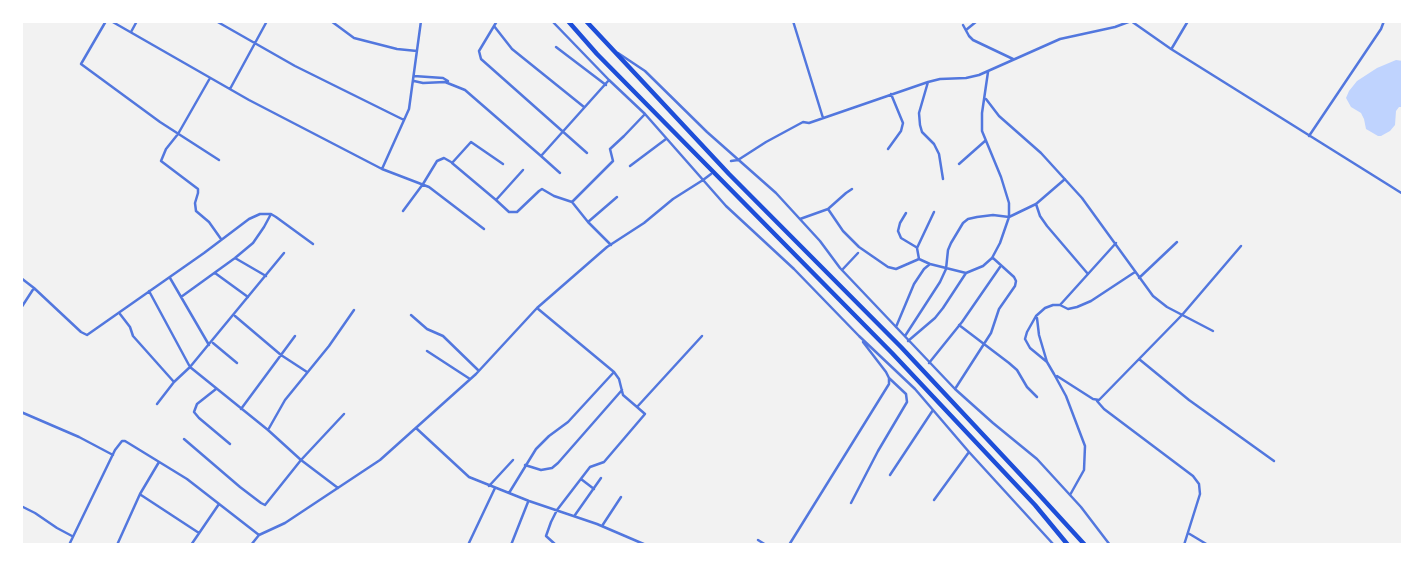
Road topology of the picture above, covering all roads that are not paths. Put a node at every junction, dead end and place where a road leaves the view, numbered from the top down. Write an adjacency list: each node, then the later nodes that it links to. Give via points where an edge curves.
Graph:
1 (106, 21): 43 (street, via 81,64)
2 (111, 21): 21 (street)
3 (137, 21): 21 (street)
4 (216, 21): 17 (street)
5 (267, 21): 22 (street)
6 (331, 21): 25 (street, via 354,38)
7 (421, 21): 25 (street)
8 (497, 21): 19 (street)
9 (552, 21): 31 (street)
10 (568, 21): 198 (highway, via 892,354)
11 (586, 21): 26 (highway)
12 (793, 21): 40 (street)
13 (977, 21): 20 (street)
14 (1131, 21): 24 (street); 27 (street, via 1060,39)
15 (1188, 21): 24 (street)
16 (1384, 21): 44 (street)
17 (223, 23): 22 (street)
18 (963, 25): 20 (street)
19 (494, 26): 38 (street, via 512,49); 42 (street, via 480,51 481,59)
20 (966, 30): 27 (street, via 973,40)
21 (131, 32): 29 (street)
22 (255, 43): 35 (street); 41 (street)
23 (556, 47): 34 (street)
24 (1171, 49): 44 (street)
25 (416, 51): 30 (street)
26 (616, 51): 51 (street, via 645,71); 199 (highway)
27 (1013, 59): 28 (street)
28 (988, 71): 32 (street); 37 (street)
29 (210, 78): 35 (street); 43 (street)
30 (413, 78): 33 (street, via 423,83); 33 (street, via 443,78); 41 (street)
31 (609, 80): 34 (street); 39 (street)
32 (928, 82): 36 (street); 61 (street, via 920,125 940,154)
33 (450, 83): 49 (street, via 470,93)
34 (606, 85): 38 (street)
35 (229, 89): 57 (street)
36 (891, 94): 40 (street); 47 (street, via 904,123)
37 (985, 97): 46 (street); 62 (street)
38 (584, 107): 42 (street)
39 (645, 114): 45 (street); 69 (street, via 610,149 613,161)
40 (823, 119): 51 (street, via 803,122)
41 (404, 120): 57 (street)
42 (563, 130): 48 (street); 49 (street)
43 (178, 134): 50 (street); 80 (street, via 161,161 198,189 196,211)
44 (1309, 136): 66 (street)
45 (667, 138): 56 (street); 63 (street)
46 (985, 141): 55 (street); 76 (street, via 1006,191)
47 (888, 149)
48 (587, 153)
49 (541, 156): 59 (street)
50 (219, 160)
51 (738, 160): 52 (street); 77 (street)
52 (731, 161)
53 (452, 163): 54 (street, via 471,142); 64 (street, via 439,159); 68 (street)
54 (503, 164)
55 (959, 164)
56 (630, 166)
57 (382, 169): 64 (street)
58 (523, 170): 68 (street)
59 (561, 173)
60 (711, 174): 63 (street)
61 (943, 178)
62 (1065, 179): 70 (street); 82 (street)
63 (704, 180): 84 (street); 122 (street)
64 (423, 184): 72 (street); 79 (street)
65 (852, 189): 71 (street)
66 (1403, 194)
67 (617, 197): 78 (street)
68 (496, 200): 69 (street, via 514,213 542,190)
69 (572, 202): 78 (street)
70 (1036, 204): 76 (street); 99 (street, via 1046,226)
71 (828, 209): 77 (street); 91 (street, via 851,239 888,267 896,269)
72 (403, 211)
73 (934, 212): 86 (street)
74 (906, 213): 86 (street, via 898,231)
75 (271, 214): 80 (street, via 249,219); 83 (street); 89 (street, via 253,243)
76 (1009, 217): 90 (street); 94 (street, via 977,217 962,223 948,250)
77 (800, 219): 95 (street)
78 (588, 222): 84 (street)
79 (484, 229)
80 (222, 240): 101 (street)
81 (1177, 242): 103 (street)
82 (1116, 243): 96 (street); 99 (street)
83 (313, 244)
84 (611, 245): 110 (street)
85 (1241, 246): 114 (street)
86 (917, 248): 91 (street)
87 (284, 253): 100 (street)
88 (858, 253): 95 (street)
89 (235, 258): 97 (street); 100 (street)
90 (992, 258): 93 (street); 98 (street)
91 (919, 259): 92 (street)
92 (930, 264): 94 (street); 118 (street, via 914,285)
93 (1000, 266): 117 (street); 126 (street, via 1016,281)
94 (946, 269): 98 (street); 123 (street)
95 (842, 270): 118 (street)
96 (1135, 272): 103 (street); 108 (street, via 1091,301 1068,309)
97 (215, 273): 106 (street); 107 (street)
98 (966, 273): 124 (street, via 943,308)
99 (1088, 274): 108 (street)
100 (266, 276): 106 (street)
101 (169, 277): 105 (street); 107 (street)
102 (21, 278): 104 (street)
103 (1139, 278): 114 (street, via 1160,303)
104 (34, 288): 109 (street); 112 (street, via 84,334)
105 (149, 291): 112 (street); 133 (street)
106 (248, 297): 113 (street)
107 (181, 298): 125 (street)
108 (1060, 305): 116 (street, via 1045,308)
109 (21, 308)
110 (537, 308): 134 (street); 136 (street)
111 (354, 310): 135 (street)
112 (120, 313): 140 (street, via 133,337)
113 (234, 315): 125 (street); 128 (street)
114 (1182, 315): 119 (street); 129 (street)
115 (411, 316): 134 (street, via 443,336)
116 (1037, 316): 130 (street); 130 (street, via 1025,339)
117 (959, 325): 126 (street); 132 (street)
118 (896, 327): 123 (street)
119 (1213, 331)
120 (295, 336): 128 (street)
121 (702, 336): 147 (street)
122 (859, 336): 138 (street); 149 (street)
123 (905, 337): 124 (street)
124 (908, 341): 132 (street)
125 (210, 343): 131 (street); 133 (street)
126 (984, 344): 142 (street); 144 (street, via 1017,370)
127 (427, 351): 139 (street)
128 (281, 355): 135 (street); 148 (street)
129 (1139, 359): 145 (street); 160 (street)
130 (1047, 362): 137 (street)
131 (237, 363)
132 (929, 363): 142 (street)
133 (190, 367): 140 (street); 141 (street)
134 (479, 371): 139 (street)
135 (307, 372): 153 (street)
136 (614, 372): 143 (street); 162 (street)
137 (1054, 374): 145 (street); 172 (street, via 1085,446 1084,470)
138 (889, 378): 176 (street, via 906,394 907,402); 196 (street)
139 (470, 379): 152 (street)
140 (174, 382): 146 (street)
141 (216, 389): 148 (street); 155 (street, via 194,412)
142 (955, 389): 172 (street, via 1037,459)
143 (622, 390): 147 (street); 162 (street, via 552,468)
144 (1037, 397)
145 (1097, 401): 183 (street, via 1199,484)
146 (157, 404)
147 (637, 407): 165 (street, via 645,414 604,462 590,467)
148 (241, 409): 153 (street)
149 (933, 410): 156 (street); 163 (street)
150 (21, 412): 157 (street)
151 (344, 414): 158 (street)
152 (416, 428): 166 (street, via 469,477); 167 (street)
153 (268, 430): 158 (street)
154 (184, 439): 158 (street, via 263,504)
155 (230, 444)
156 (969, 452): 174 (street); 197 (street)
157 (113, 455): 161 (street, via 125,441); 185 (street)
158 (301, 460): 167 (street)
159 (513, 460): 166 (street)
160 (1274, 461)
161 (159, 462): 170 (street); 177 (street)
162 (525, 465): 171 (street)
163 (890, 475)
164 (601, 478): 169 (street)
165 (580, 479): 169 (street); 179 (street)
166 (489, 486): 168 (street)
167 (338, 488): 184 (street)
168 (495, 488): 171 (street); 191 (street)
169 (594, 489): 180 (street)
170 (140, 494): 182 (street); 188 (street)
171 (509, 494): 175 (street)
172 (1070, 495): 200 (street)
173 (621, 497): 181 (street)
174 (934, 499)
175 (529, 501): 179 (street); 192 (street)
176 (851, 503)
177 (219, 504): 182 (street); 184 (street)
178 (21, 506): 185 (street)
179 (557, 510): 180 (street); 193 (street, via 546,536)
180 (574, 516): 181 (street)
181 (602, 526): 194 (street)
182 (200, 533): 189 (street)
183 (1188, 533): 201 (street); 202 (street)
184 (259, 535): 190 (street)
185 (73, 537): 187 (street)
186 (758, 540): 195 (street)
187 (69, 545)
188 (117, 545)
189 (191, 545)
190 (251, 545)
191 (468, 545)
192 (512, 545)
193 (556, 545)
194 (646, 545)
195 (766, 545)
196 (789, 545)
197 (1054, 545)
198 (1068, 545)
199 (1085, 545)
200 (1110, 545)
201 (1184, 545)
202 (1208, 545)

